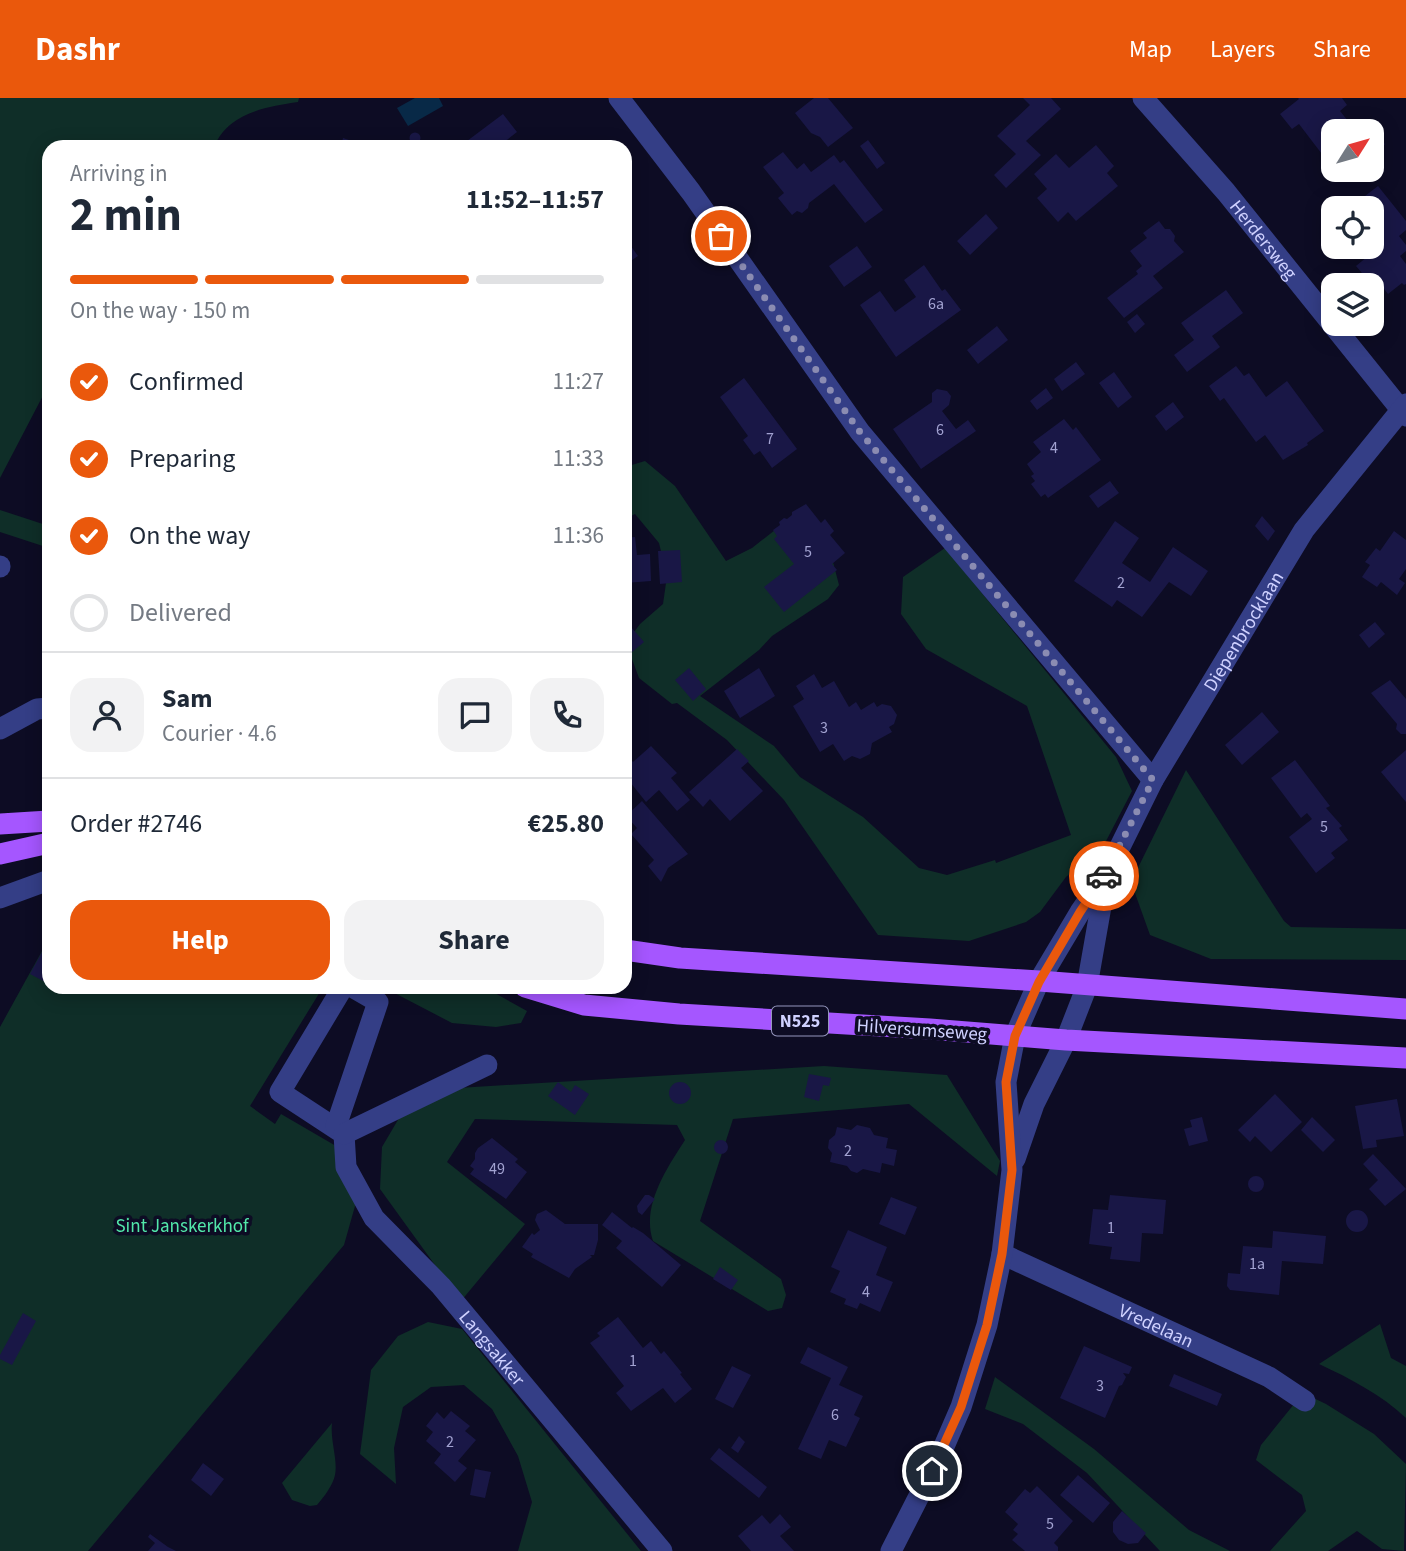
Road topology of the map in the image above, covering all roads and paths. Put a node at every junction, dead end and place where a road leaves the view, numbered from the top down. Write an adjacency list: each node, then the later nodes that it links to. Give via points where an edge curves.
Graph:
1 (620, 98): 6 (street, via 860,432)
2 (1143, 98): 3 (street, Herdersweg)
3 (1404, 410): 6 (street, Diepenbrocklaan, via 1304,530)
4 (42, 709): 5 (street)
5 (0, 729)
6 (1153, 780): 11 (street, Diepenbrocklaan)
7 (42, 821): 8 (main road)
8 (0, 824)
9 (42, 845): 10 (main road)
10 (0, 854)
11 (1107, 873): 15 (street, Diepenbrocklaan); 16 (street, Diepenbrocklaan)
12 (42, 883): 13 (street)
13 (0, 898)
14 (632, 951): 15 (main road)
15 (1039, 982): 16 (main road); 21 (street, Diepenbrocklaan)
16 (1087, 986): 20 (main road); 22 (street)
17 (339, 994): 25 (street, via 280,1092)
18 (364, 994): 25 (street, Langsakker, via 377,1002)
19 (549, 994): 21 (main road, Hilversumseweg / N525, via 584,1004 679,1014)
20 (1406, 1009)
21 (1015, 1036): 22 (main road, Hilversumseweg / N525); 26 (street, via 1006,1082)
22 (1066, 1040): 23 (main road, Hilversumseweg / N525); 26 (street, via 1034,1104)
23 (1406, 1058)
24 (487, 1065): 25 (street)
25 (340, 1130): 29 (street, Langsakker, via 346,1167 374,1219 441,1286)
26 (1012, 1170): 27 (street)
27 (1002, 1254): 28 (street, Vredelaan, via 1269,1377); 30 (street, via 987,1325 961,1407)
28 (1305, 1401)
29 (662, 1551)
30 (891, 1551)

